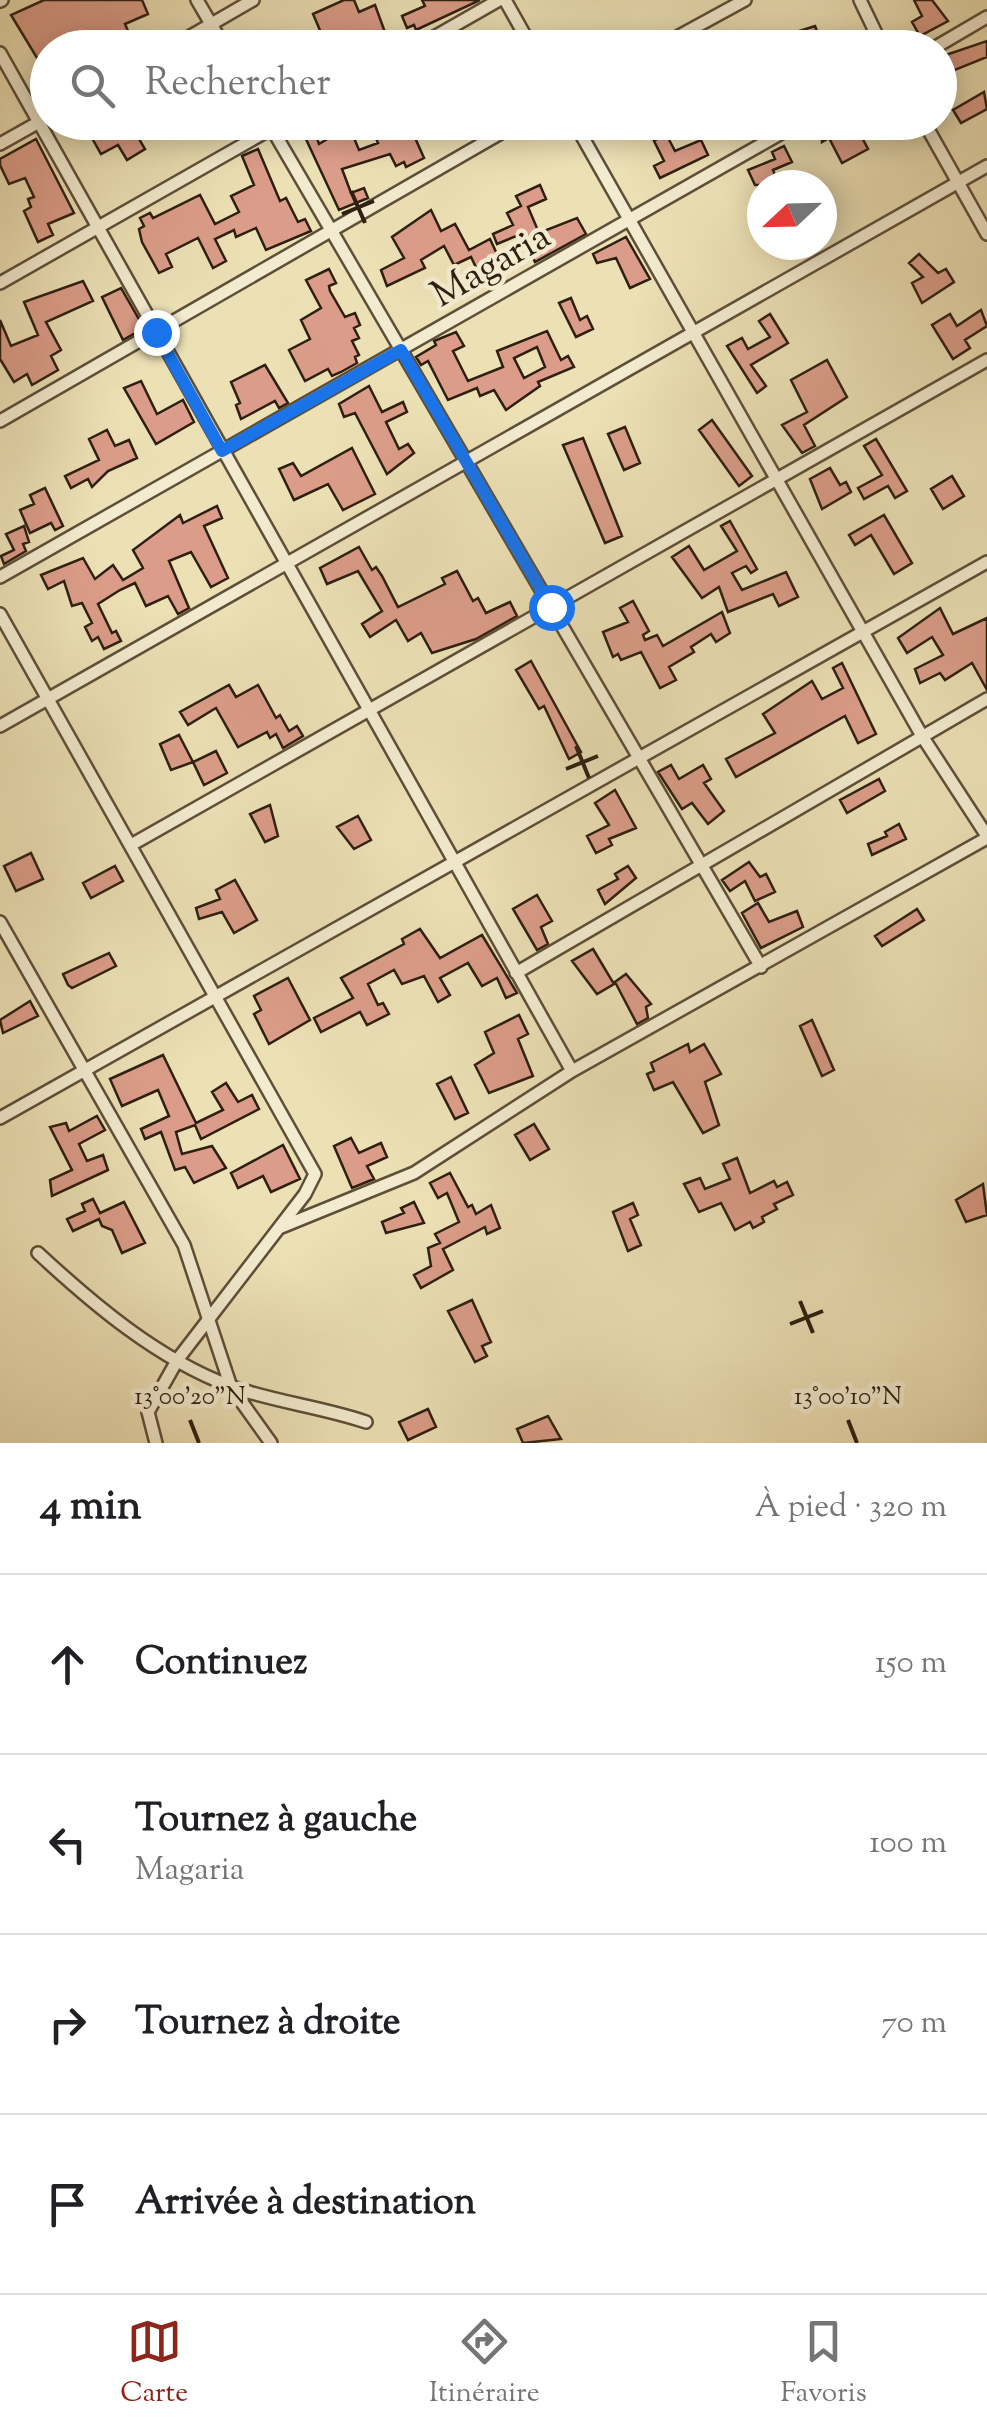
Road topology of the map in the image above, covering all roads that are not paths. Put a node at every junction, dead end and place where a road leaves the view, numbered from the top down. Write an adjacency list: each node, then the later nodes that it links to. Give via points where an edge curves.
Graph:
1 (197, 0): 7 (street)
2 (254, 0): 7 (street)
3 (502, 0): 10 (street); 11 (street)
4 (745, 0): 12 (street)
5 (860, 0): 13 (street)
6 (987, 17): 14 (street)
7 (211, 24): 8 (street); 9 (street)
8 (201, 30)
9 (214, 30)
10 (448, 30)
11 (521, 30)
12 (689, 30)
13 (874, 30)
14 (957, 35)
15 (0, 53): 16 (street)
16 (30, 99)
17 (30, 127): 25 (street)
18 (54, 140): 29 (street)
19 (248, 140): 29 (street)
20 (282, 140): 30 (street)
21 (489, 140): 30 (street)
22 (584, 140): 28 (street)
23 (770, 140): 28 (street, Magaria)
24 (934, 140): 27 (street)
25 (0, 144)
26 (987, 166): 27 (street)
27 (958, 182): 31 (street); 34 (street)
28 (630, 220): 34 (street); 35 (street, Magaria)
29 (98, 228): 32 (street); 33 (street)
30 (332, 230): 33 (street); 35 (street)
31 (987, 234)
32 (0, 283)
33 (156, 332): 37 (street); 38 (street)
34 (694, 332): 39 (street); 40 (street)
35 (401, 350): 38 (street, Magaria); 39 (street)
36 (987, 360): 40 (street)
37 (0, 421)
38 (222, 451): 42 (street); 43 (street, Magaria)
39 (466, 462): 42 (street); 44 (street)
40 (776, 479): 44 (street); 46 (street)
41 (987, 562): 46 (street)
42 (286, 564): 47 (street); 49 (street)
43 (0, 577)
44 (551, 607): 49 (street); 52 (street)
45 (0, 614): 47 (street)
46 (864, 632): 51 (street); 52 (street)
47 (48, 699): 50 (street); 54 (street)
48 (987, 700): 51 (street)
49 (368, 711): 54 (street); 55 (street)
50 (0, 726)
51 (922, 736): 53 (street); 56 (street)
52 (640, 759): 55 (street); 56 (street)
53 (987, 837): 58 (street)
54 (130, 846): 60 (street)
55 (454, 865): 59 (street); 60 (street)
56 (701, 865): 58 (street); 59 (street)
57 (0, 922): 62 (street)
58 (761, 968): 61 (street)
59 (516, 973): 61 (street)
60 (217, 999): 62 (street); 64 (street, via 315,1174)
61 (572, 1071): 64 (street, via 414,1173)
62 (86, 1072): 63 (street); 66 (street, via 184,1245)
63 (0, 1118)
64 (275, 1230): 66 (street)
65 (38, 1254): 67 (street, via 92,1304)
66 (208, 1318): 67 (street); 68 (street)
67 (178, 1359): 68 (street); 70 (street, via 148,1412)
68 (230, 1387): 69 (street); 71 (street)
69 (366, 1422)
70 (156, 1443)
71 (270, 1443)

